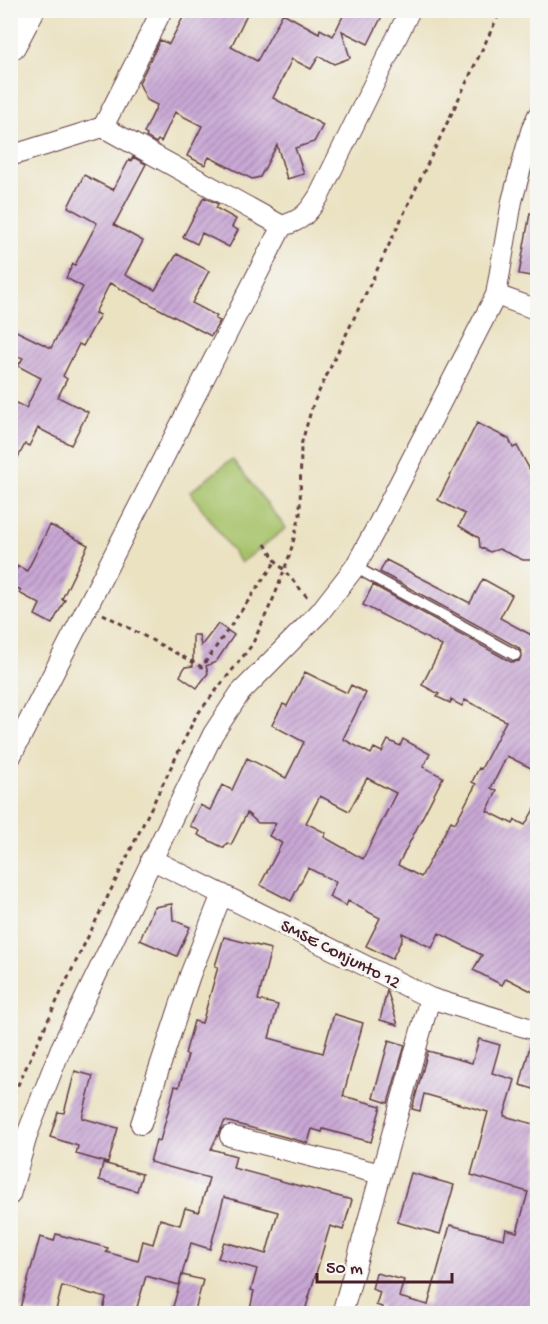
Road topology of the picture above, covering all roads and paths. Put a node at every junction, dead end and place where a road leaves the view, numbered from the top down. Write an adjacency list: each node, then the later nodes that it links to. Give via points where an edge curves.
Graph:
1 (28, 10): 5 (main road)
2 (162, 10): 7 (street)
3 (410, 10): 9 (street, via 320,196 308,213)
4 (501, 10): 15 (path, via 313,404 301,445 300,515)
5 (10, 44)
6 (537, 115): 10 (street, via 512,201)
7 (103, 127): 8 (street); 9 (street)
8 (10, 156)
9 (282, 226): 16 (street)
10 (496, 295): 11 (street); 14 (street)
11 (537, 310)
12 (265, 544): 13 (path)
13 (276, 561): 15 (path); 16 (path, via 202,668)
14 (355, 567): 17 (street); 18 (lane)
15 (284, 570): 17 (path); 24 (path, via 252,645 196,716)
16 (88, 606): 19 (street)
17 (320, 612): 20 (street, via 240,693 218,726)
18 (515, 655)
19 (10, 758)
20 (151, 860): 21 (street, SMSE Conjunto 12); 28 (street, via 61,1048 28,1132)
21 (222, 894): 22 (street, SMSE Conjunto 12); 25 (street, via 190,975)
22 (430, 998): 23 (street, SMSE Conjunto 12); 27 (street)
23 (537, 1031)
24 (10, 1102)
25 (141, 1124)
26 (230, 1136): 27 (street)
27 (381, 1174): 29 (street)
28 (10, 1195)
29 (342, 1314)

